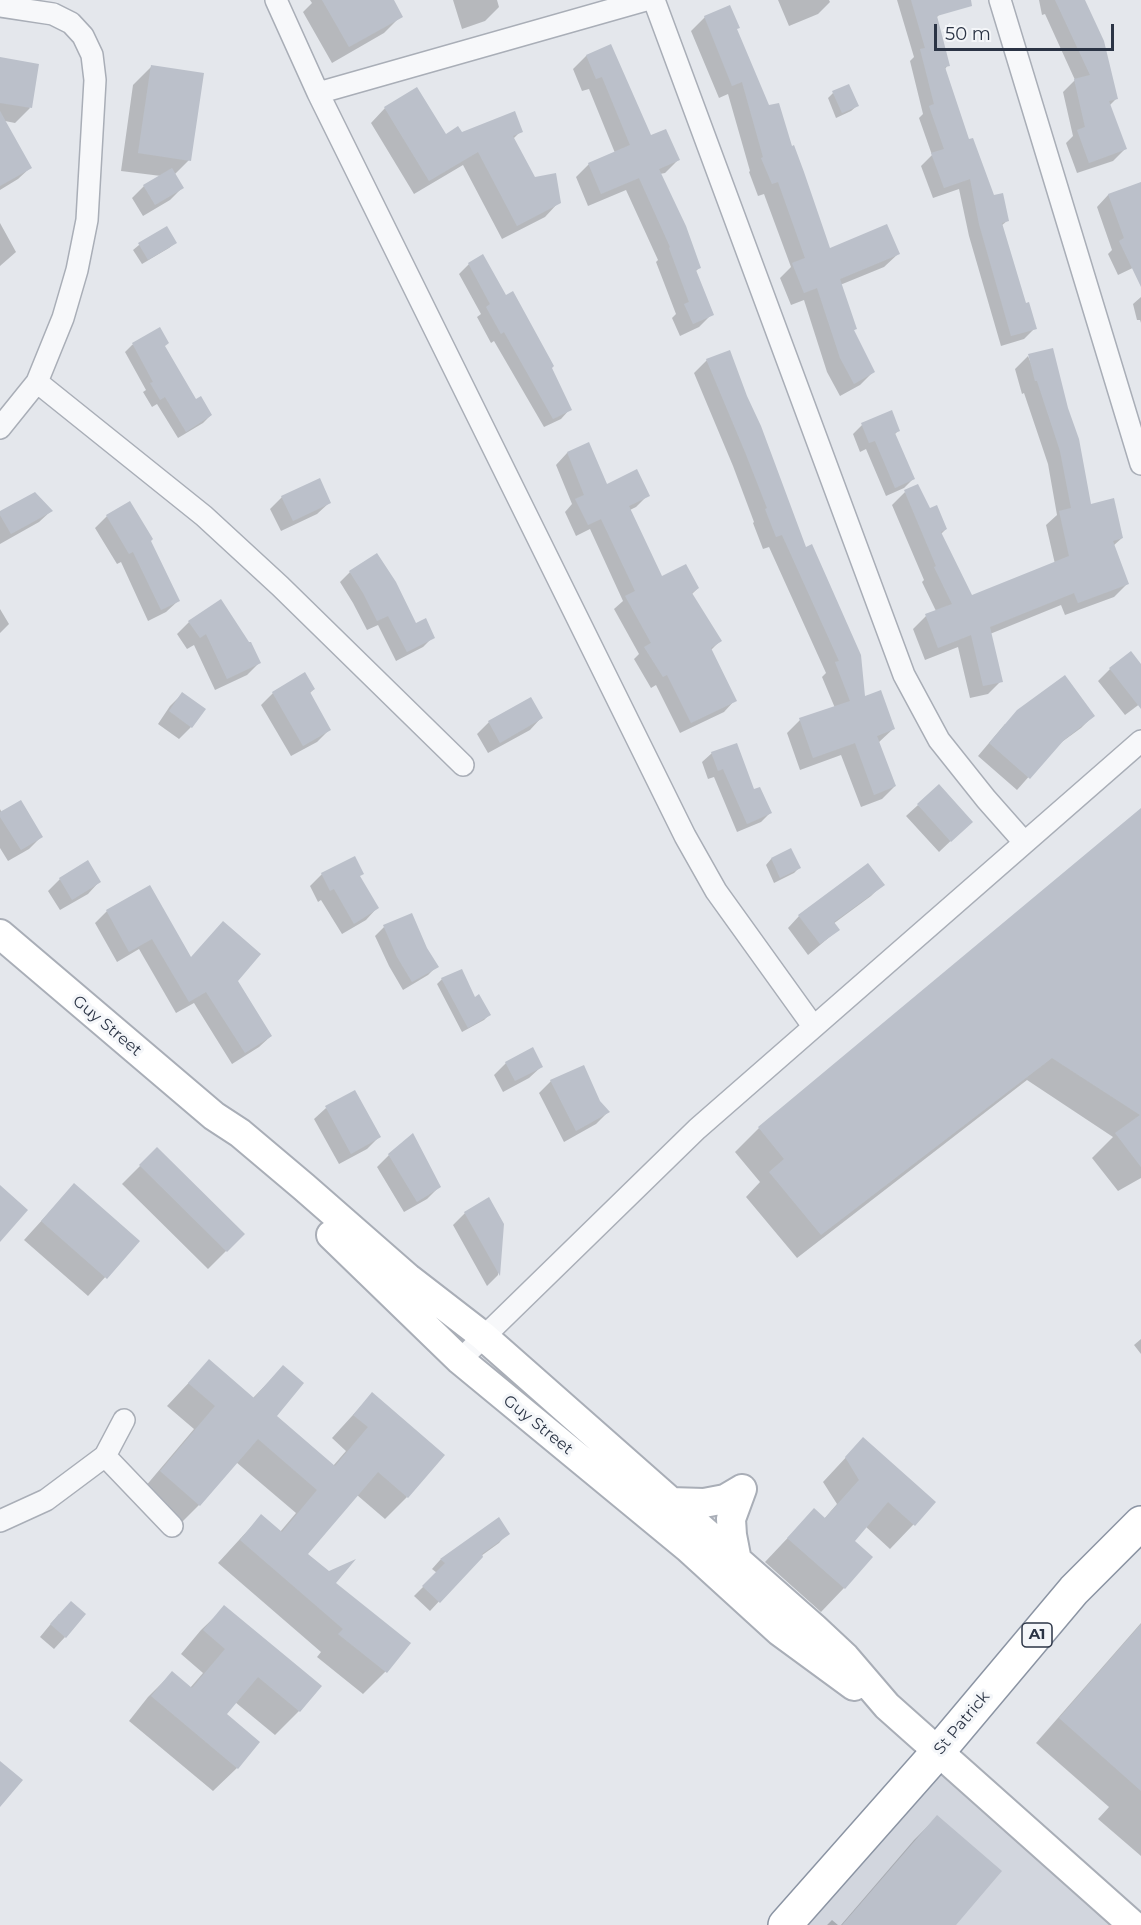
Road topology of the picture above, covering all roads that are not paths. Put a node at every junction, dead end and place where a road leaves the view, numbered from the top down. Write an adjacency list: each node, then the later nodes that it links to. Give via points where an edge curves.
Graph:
1 (276, 0): 6 (street)
2 (646, 0): 6 (street)
3 (654, 0): 12 (street, via 904,675 939,740)
4 (1000, 0): 9 (street)
5 (0, 6): 7 (street, via 53,14 71,23 92,55 95,80 87,220 63,318)
6 (318, 93): 14 (street, via 685,836 716,891)
7 (37, 382): 8 (street); 11 (street, via 204,516)
8 (0, 428)
9 (1141, 464)
10 (1141, 741): 12 (street)
11 (463, 765)
12 (1024, 842): 14 (street)
13 (0, 934): 15 (street, Guy Street)
14 (813, 1026): 16 (street, via 697,1129)
15 (214, 1116): 16 (street, Guy Street, via 240,1133 408,1278); 17 (street, Guy Street, via 232,1144)
16 (483, 1336): 17 (street); 20 (street, Guy Street)
17 (460, 1360): 25 (street, Guy Street, via 688,1548 779,1630)
18 (124, 1420): 19 (street)
19 (105, 1456): 21 (street, via 46,1500); 23 (street)
20 (670, 1502): 24 (street, Guy Street); 24 (street, via 704,1503 725,1499 742,1490 731,1519)
21 (0, 1521)
22 (1141, 1522): 26 (highway, St Patrick / A1, via 1074,1590)
23 (171, 1526)
24 (737, 1562): 25 (street, Guy Street, via 845,1657)
25 (887, 1706): 26 (street, Guy Street)
26 (938, 1753): 27 (highway, St Patrick / A1); 28 (street, Guy Street)
27 (784, 1925)
28 (1133, 1925)

